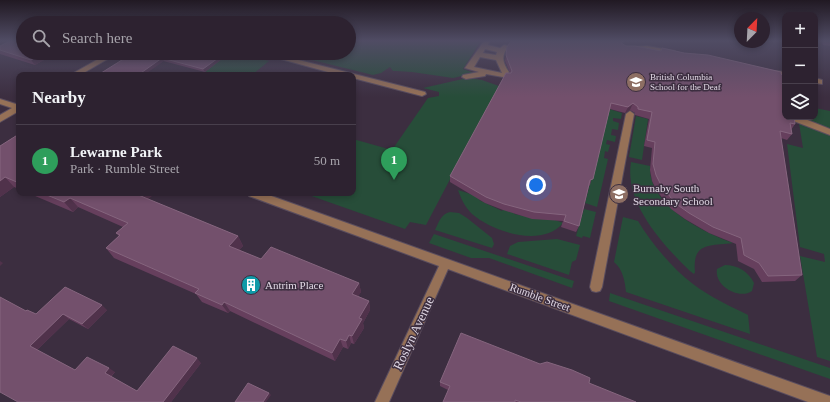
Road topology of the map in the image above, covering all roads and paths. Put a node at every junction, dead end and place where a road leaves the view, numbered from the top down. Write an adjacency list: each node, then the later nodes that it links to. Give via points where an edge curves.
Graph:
1 (101, 60): 7 (street)
2 (290, 60): 8 (street)
3 (476, 60): 6 (street, via 469,68)
4 (501, 60): 6 (street, via 504,78)
5 (761, 70): 11 (street)
6 (484, 71): 10 (street, via 482,74)
7 (79, 72)
8 (336, 72)
9 (356, 77): 12 (street)
10 (466, 77)
11 (782, 78)
12 (422, 94)
13 (0, 101): 14 (street)
14 (16, 107)
15 (16, 110): 17 (street)
16 (630, 114): 22 (street)
17 (0, 119)
18 (800, 120): 19 (street)
19 (830, 132)
20 (260, 196): 21 (street, Rumble Street)
21 (445, 264): 23 (street, Roslyn Avenue); 24 (street, Rumble Street)
22 (596, 286)
23 (382, 402)
24 (827, 402)

